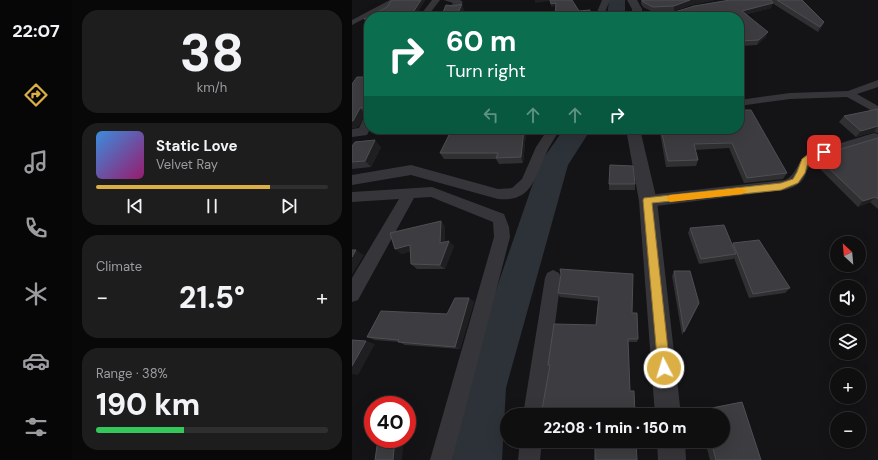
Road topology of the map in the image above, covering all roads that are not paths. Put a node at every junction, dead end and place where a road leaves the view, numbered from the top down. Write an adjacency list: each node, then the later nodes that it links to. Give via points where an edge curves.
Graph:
1 (396, 0): 8 (street)
2 (436, 0): 9 (street)
3 (448, 0): 6 (street, via 458,2)
4 (606, 0): 10 (street)
5 (632, 0): 11 (street)
6 (453, 8)
7 (691, 10): 12 (street)
8 (373, 12)
9 (427, 12)
10 (601, 12)
11 (637, 12)
12 (684, 12)
13 (364, 17): 14 (street)
14 (352, 23)
15 (878, 83): 16 (street)
16 (849, 94): 17 (street, via 790,96); 18 (street)
17 (744, 102)
18 (878, 111)
19 (364, 130): 20 (street)
20 (352, 133)
21 (551, 134): 24 (street, via 527,183 512,193 498,194 411,170)
22 (634, 134): 27 (street)
23 (874, 137): 27 (street, via 812,156 805,161 795,181 781,186)
24 (352, 180)
25 (410, 193): 26 (street); 29 (street); 34 (street, via 432,192 499,218 502,227 502,237)
26 (352, 197)
27 (648, 200): 31 (street)
28 (553, 278): 30 (street)
29 (352, 294)
30 (534, 408)
31 (667, 408)
32 (530, 448): 35 (street)
33 (671, 448): 36 (street)
34 (441, 460)
35 (529, 460)
36 (672, 460)

